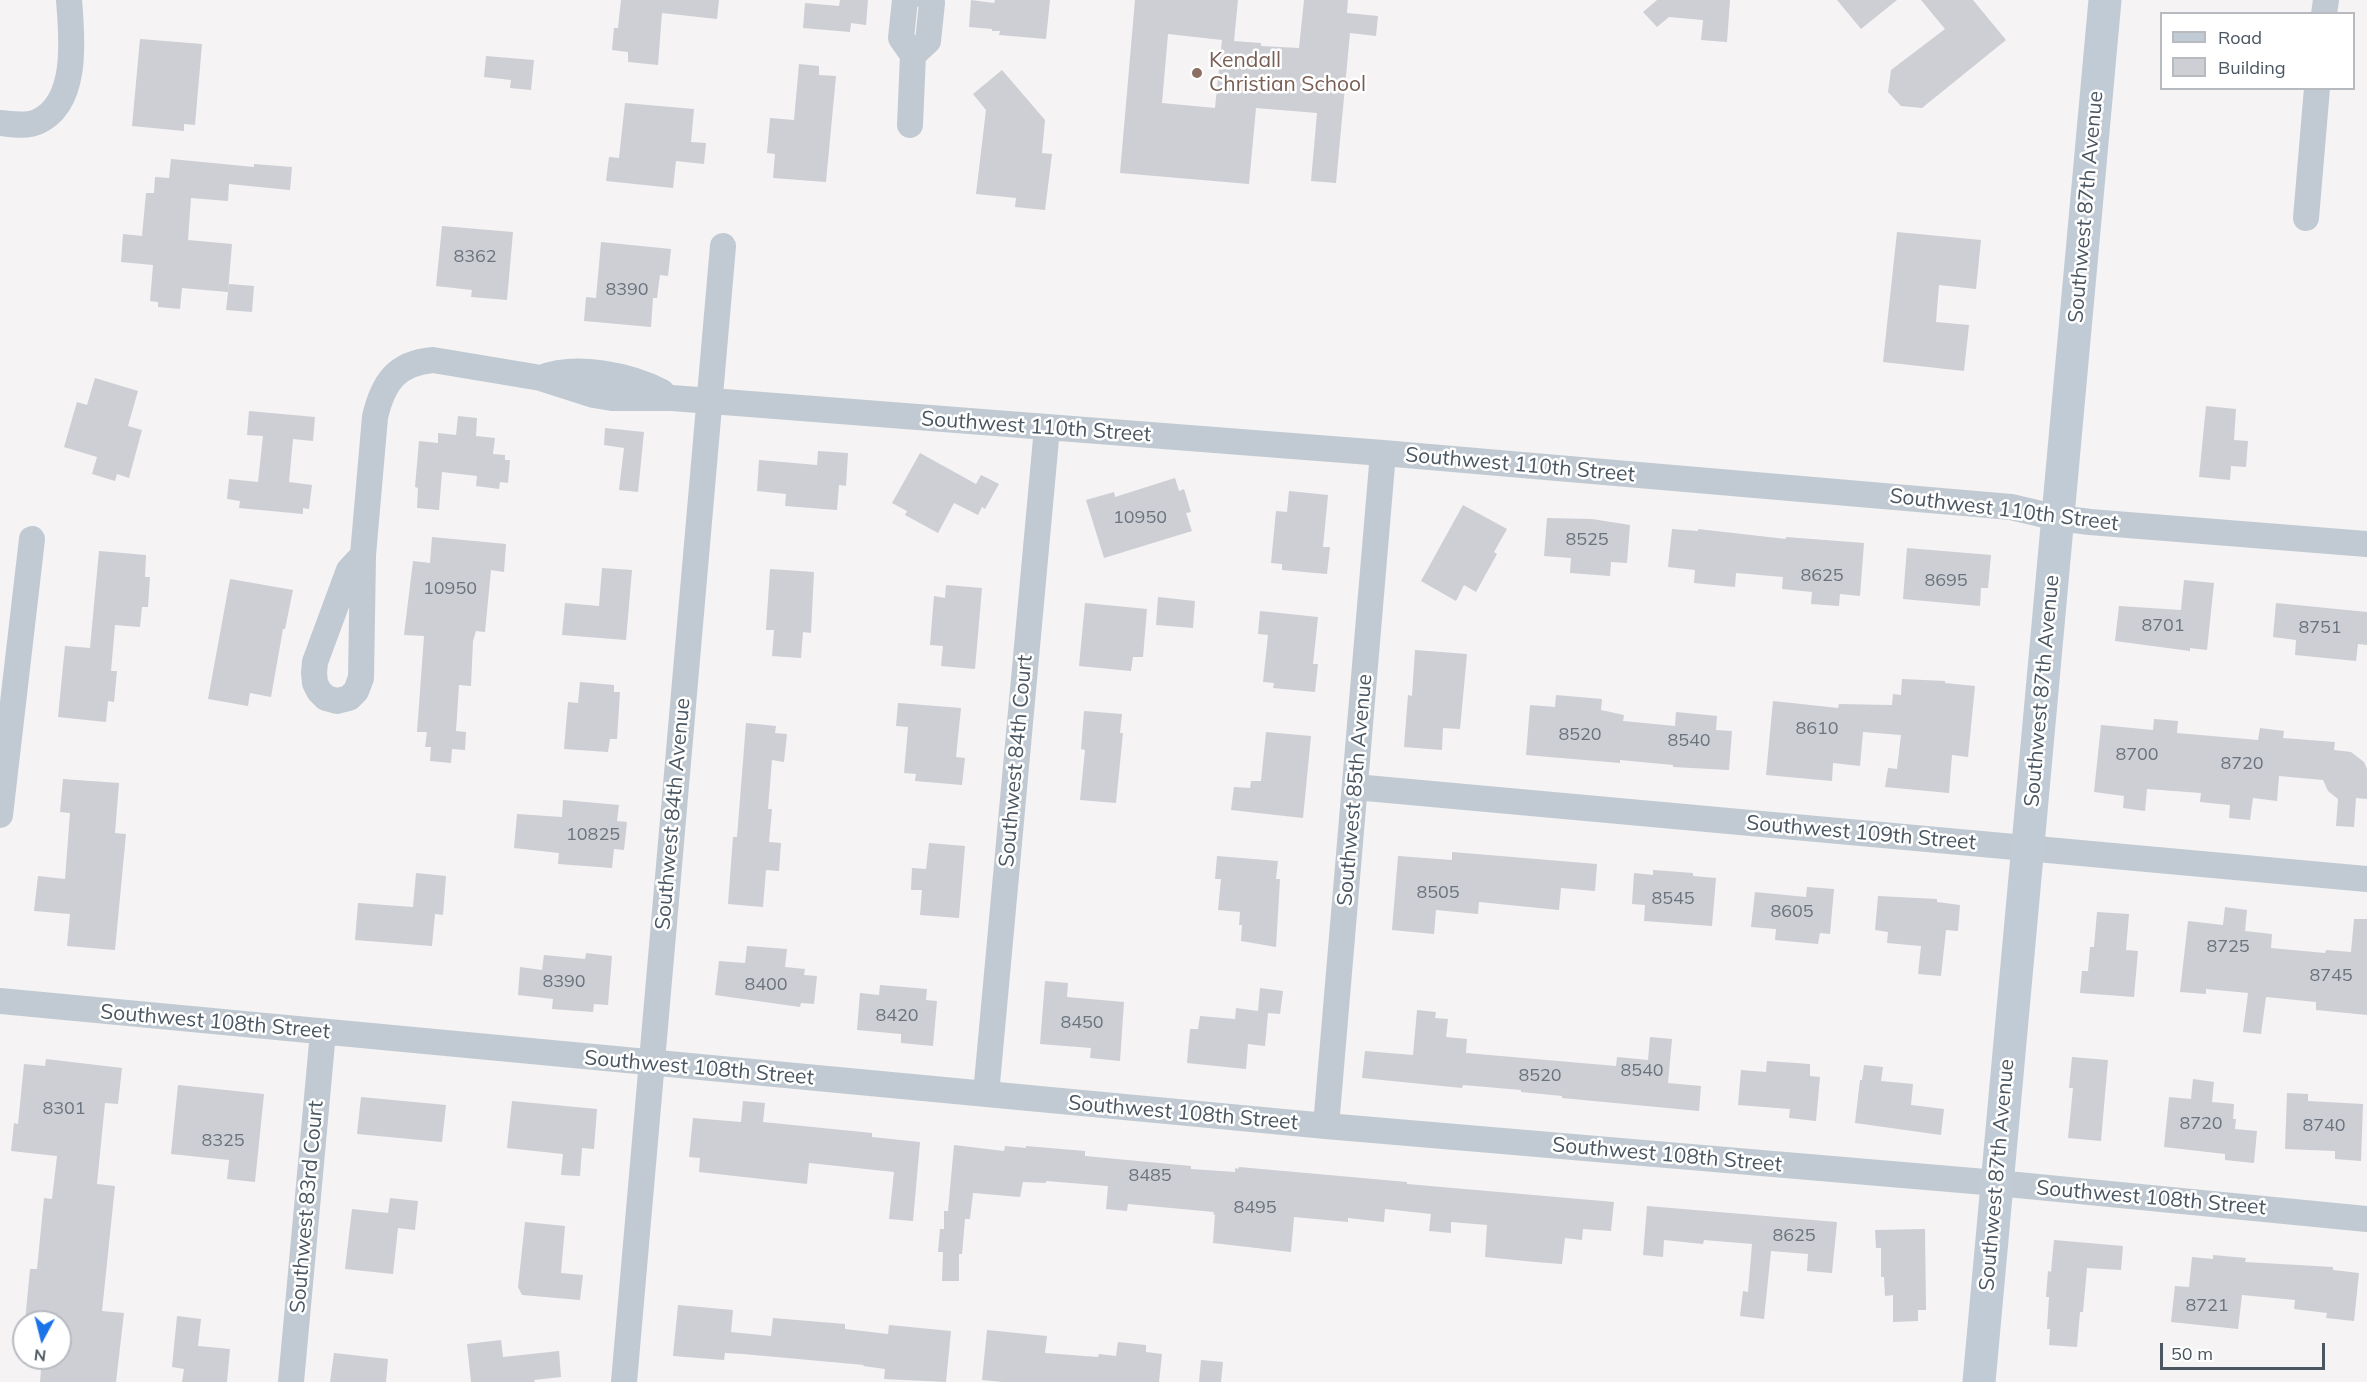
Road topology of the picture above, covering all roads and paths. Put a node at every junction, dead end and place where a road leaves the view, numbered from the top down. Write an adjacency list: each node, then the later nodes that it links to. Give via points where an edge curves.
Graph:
1 (69, 0): 7 (street, via 72,35 64,94 54,110 35,123)
2 (905, 0): 5 (street, via 901,38)
3 (929, 0): 5 (street, via 932,3 928,41)
4 (2105, 0): 14 (main road, Southwest 87th Avenue)
5 (913, 55): 8 (street)
6 (2318, 90): 9 (street)
7 (0, 123)
8 (910, 125)
9 (2306, 218)
10 (723, 246): 11 (street, Southwest 84th Avenue)
11 (708, 402): 12 (street, Southwest 110th Street); 17 (street, Southwest 110th Street, via 612,398 541,378 433,360 406,366 394,375 379,400 375,417); 24 (street, Southwest 84th Avenue)
12 (1047, 428): 13 (street, Southwest 110th Street); 25 (street, Southwest 84th Court)
13 (1383, 453): 14 (street, Southwest 110th Street, via 2011,507); 18 (street, Southwest 85th Avenue)
14 (2058, 518): 16 (street, Southwest 110th Street); 20 (main road, Southwest 87th Avenue)
15 (32, 539): 19 (street)
16 (2367, 544)
17 (363, 555): 17 (street, via 349,570 315,662 315,682 323,696 331,700 349,698 361,678)
18 (1355, 787): 20 (street, Southwest 109th Street); 26 (street, Southwest 85th Avenue)
19 (0, 814)
20 (2027, 848): 21 (street, Southwest 109th Street); 27 (main road, Southwest 87th Avenue)
21 (2367, 879)
22 (0, 1001): 23 (street, Southwest 108th Street)
23 (323, 1032): 24 (street, Southwest 108th Street); 29 (street, Southwest 83rd Court)
24 (652, 1064): 25 (street, Southwest 108th Street); 30 (street, Southwest 84th Avenue)
25 (986, 1094): 26 (street, Southwest 108th Street)
26 (1326, 1126): 27 (street, Southwest 108th Street)
27 (1997, 1183): 28 (street, Southwest 108th Street); 31 (main road, Southwest 87th Avenue)
28 (2367, 1219)
29 (291, 1382)
30 (624, 1382)
31 (1978, 1382)

